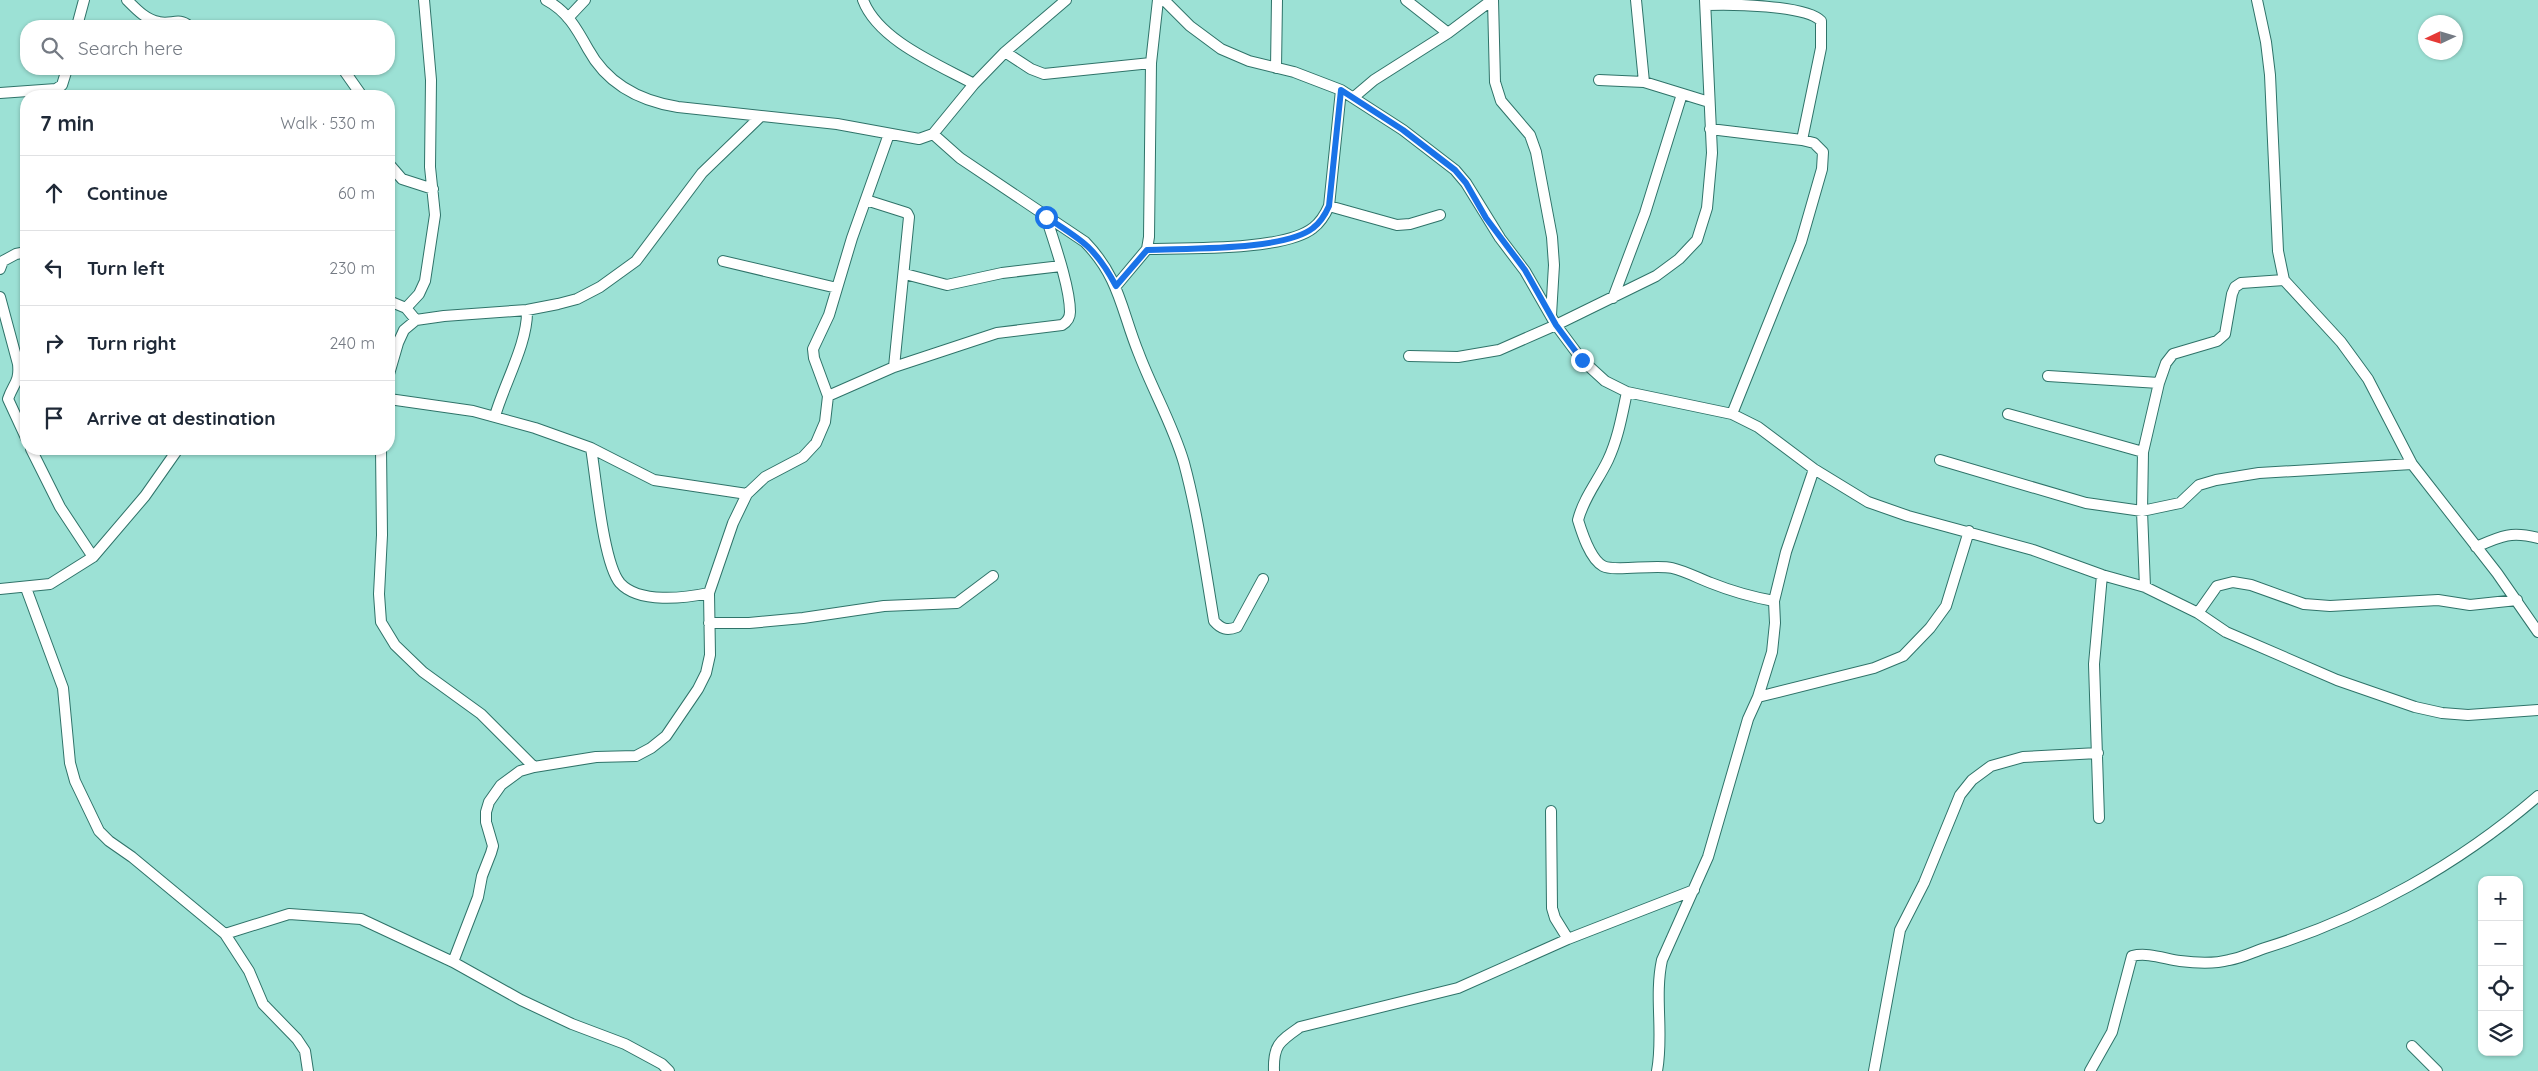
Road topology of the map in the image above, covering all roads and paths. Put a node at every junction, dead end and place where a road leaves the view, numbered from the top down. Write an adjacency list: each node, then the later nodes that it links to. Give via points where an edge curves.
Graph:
1 (84, 0): 17 (street)
2 (127, 0): 18 (street, via 142,14)
3 (424, 0): 42 (street, via 431,80)
4 (546, 0): 16 (street)
5 (585, 0): 16 (street)
6 (863, 0): 27 (street, via 876,24 889,34 928,60)
7 (1066, 0): 20 (street)
8 (1158, 0): 21 (street)
9 (1164, 0): 22 (street, via 1190,26 1221,49)
10 (1277, 0): 22 (street)
11 (1406, 0): 19 (street)
12 (1493, 0): 19 (street); 62 (street, via 1494,82 1501,101 1530,136 1536,152 1552,237)
13 (1636, 0): 26 (street)
14 (2257, 0): 53 (street, via 2270,75 2278,251)
15 (1705, 3): 35 (street); 40 (street, via 1815,14 1821,21 1821,48)
16 (568, 18): 36 (street, via 598,63 621,87 639,97 678,107)
17 (79, 20)
18 (155, 20)
19 (1448, 33): 34 (street, via 1374,80)
20 (1005, 52): 21 (street, via 1044,74); 27 (street)
21 (1150, 63): 47 (street)
22 (1276, 68): 30 (street)
23 (65, 75): 28 (street, via 62,85)
24 (347, 75): 29 (street)
25 (1599, 80): 26 (street)
26 (1644, 82): 33 (street)
27 (974, 84): 39 (street)
28 (52, 90)
29 (358, 90)
30 (1341, 90): 34 (street); 44 (street)
31 (0, 93): 32 (street)
32 (20, 94)
33 (1682, 94): 35 (street); 57 (street, via 1645,213)
34 (1354, 97): 62 (street, via 1455,170 1525,270)
35 (1709, 102): 37 (street)
36 (762, 116): 38 (street, via 837,124); 60 (street, via 702,173 636,261 577,299)
37 (1710, 129): 40 (street); 57 (street, via 1712,153 1707,208 1697,240 1656,276)
38 (890, 134): 39 (street, via 919,139); 43 (street)
39 (933, 134): 46 (street, via 960,158)
40 (1802, 140): 71 (street, via 1821,148 1824,158 1822,169 1801,242)
41 (395, 171): 42 (street, via 402,179)
42 (433, 189): 59 (street, via 434,215 425,281 419,294)
43 (866, 200): 52 (street, via 909,216); 55 (street)
44 (1329, 206): 45 (street, via 1397,225); 47 (street, via 1313,228 1301,235 1274,242)
45 (1440, 215)
46 (1046, 217): 51 (street); 54 (street, via 1085,242 1102,260)
47 (1147, 250): 54 (street)
48 (20, 253): 50 (street)
49 (723, 261): 55 (street)
50 (1, 264)
51 (1061, 266): 52 (street, via 1014,271 947,285); 65 (street, via 1070,311 1069,318 1062,325 997,333)
52 (904, 274): 65 (street)
53 (2284, 280): 67 (street, via 2241,283 2235,287 2225,334 2217,341 2173,354); 81 (street, via 2341,342 2368,379)
54 (1116, 286): 91 (street, via 1139,356 1184,462 1214,621 1220,628 1229,630 1237,626)
55 (838, 288): 69 (street, via 813,353)
56 (0, 297): 74 (street, via 19,369 16,386 8,400)
57 (1613, 298): 62 (street)
58 (395, 303): 59 (street)
59 (406, 308): 61 (street)
60 (527, 310): 61 (street); 73 (street, via 516,358)
61 (416, 320): 63 (street, via 404,330)
62 (1553, 321): 64 (street, via 1499,350 1484,354); 68 (street, via 1593,372)
63 (395, 353)
64 (1409, 356)
65 (894, 367): 69 (street)
66 (2048, 376): 67 (street)
67 (2159, 383): 76 (street)
68 (1627, 392): 71 (street); 97 (street, via 1611,452 1586,496 1578,520 1590,550 1604,566 1672,568)
69 (828, 396): 83 (street, via 825,422 816,443 803,457 765,477)
70 (395, 400): 73 (street)
71 (1732, 414): 82 (street, via 1758,427)
72 (2008, 414): 76 (street)
73 (495, 416): 75 (street)
74 (20, 425)
75 (591, 448): 83 (street, via 654,480); 95 (street, via 607,544 620,582 628,589 656,597 686,598)
76 (2143, 452): 84 (street)
77 (34, 455): 88 (street, via 60,507)
78 (174, 455): 88 (street, via 145,496)
79 (381, 455): 104 (street, via 381,622 395,646 423,672 481,714)
80 (1940, 460): 84 (street, via 2086,503)
81 (2412, 464): 84 (street, via 2258,473 2216,480 2199,485 2180,503); 87 (street)
82 (1814, 469): 85 (street, via 1868,502); 97 (street, via 1786,552)
83 (747, 494): 95 (street, via 733,522)
84 (2142, 511): 92 (street)
85 (1969, 531): 89 (street); 101 (street, via 1946,606 1903,656 1874,668)
86 (2538, 538): 87 (street, via 2510,534)
87 (2476, 547): 96 (street)
88 (93, 557): 93 (street, via 50,584)
89 (2102, 575): 92 (street); 103 (street, via 2094,664)
90 (993, 576): 99 (street, via 958,602 884,606 767,621)
91 (1263, 579)
92 (2144, 586): 98 (street)
93 (26, 588): 94 (street); 109 (street, via 63,688 70,763 75,781 99,831)
94 (0, 589)
95 (709, 593): 99 (street)
96 (2516, 600): 98 (street, via 2470,605 2438,600 2317,606 2234,582 2217,586); 100 (street)
97 (1774, 601): 101 (street, via 1772,652)
98 (2198, 612): 102 (street, via 2241,639 2337,680 2415,707 2468,715)
99 (709, 623): 104 (street, via 710,655 706,673 682,714 659,742 636,756 596,757)
100 (2538, 630)
101 (1758, 697): 108 (street, via 1748,719 1708,857)
102 (2538, 710)
103 (2098, 752): 107 (street); 117 (street, via 2023,757 1991,766 1972,780 1960,795 1924,884 1900,930)
104 (534, 767): 111 (street, via 510,778 488,802 486,822 493,846)
105 (2538, 796): 118 (street, via 2486,838 2437,870 2310,934 2230,960 2205,963 2140,954 2132,956 2112,1032)
106 (1551, 811): 110 (street, via 1552,908)
107 (2099, 818)
108 (1694, 890): 110 (street); 116 (street, via 1662,960 1658,978 1660,1043)
109 (225, 934): 111 (street, via 289,914 351,917 372,922); 113 (street, via 249,971 262,1004 298,1038)
110 (1568, 940): 115 (street, via 1445,992 1300,1027 1279,1041)
111 (453, 962): 114 (street, via 520,1000 625,1044)
112 (2412, 1046): 119 (street)
113 (309, 1070)
114 (669, 1071)
115 (1274, 1071)
116 (1657, 1071)
117 (1874, 1071)
118 (2090, 1071)
119 (2437, 1071)

